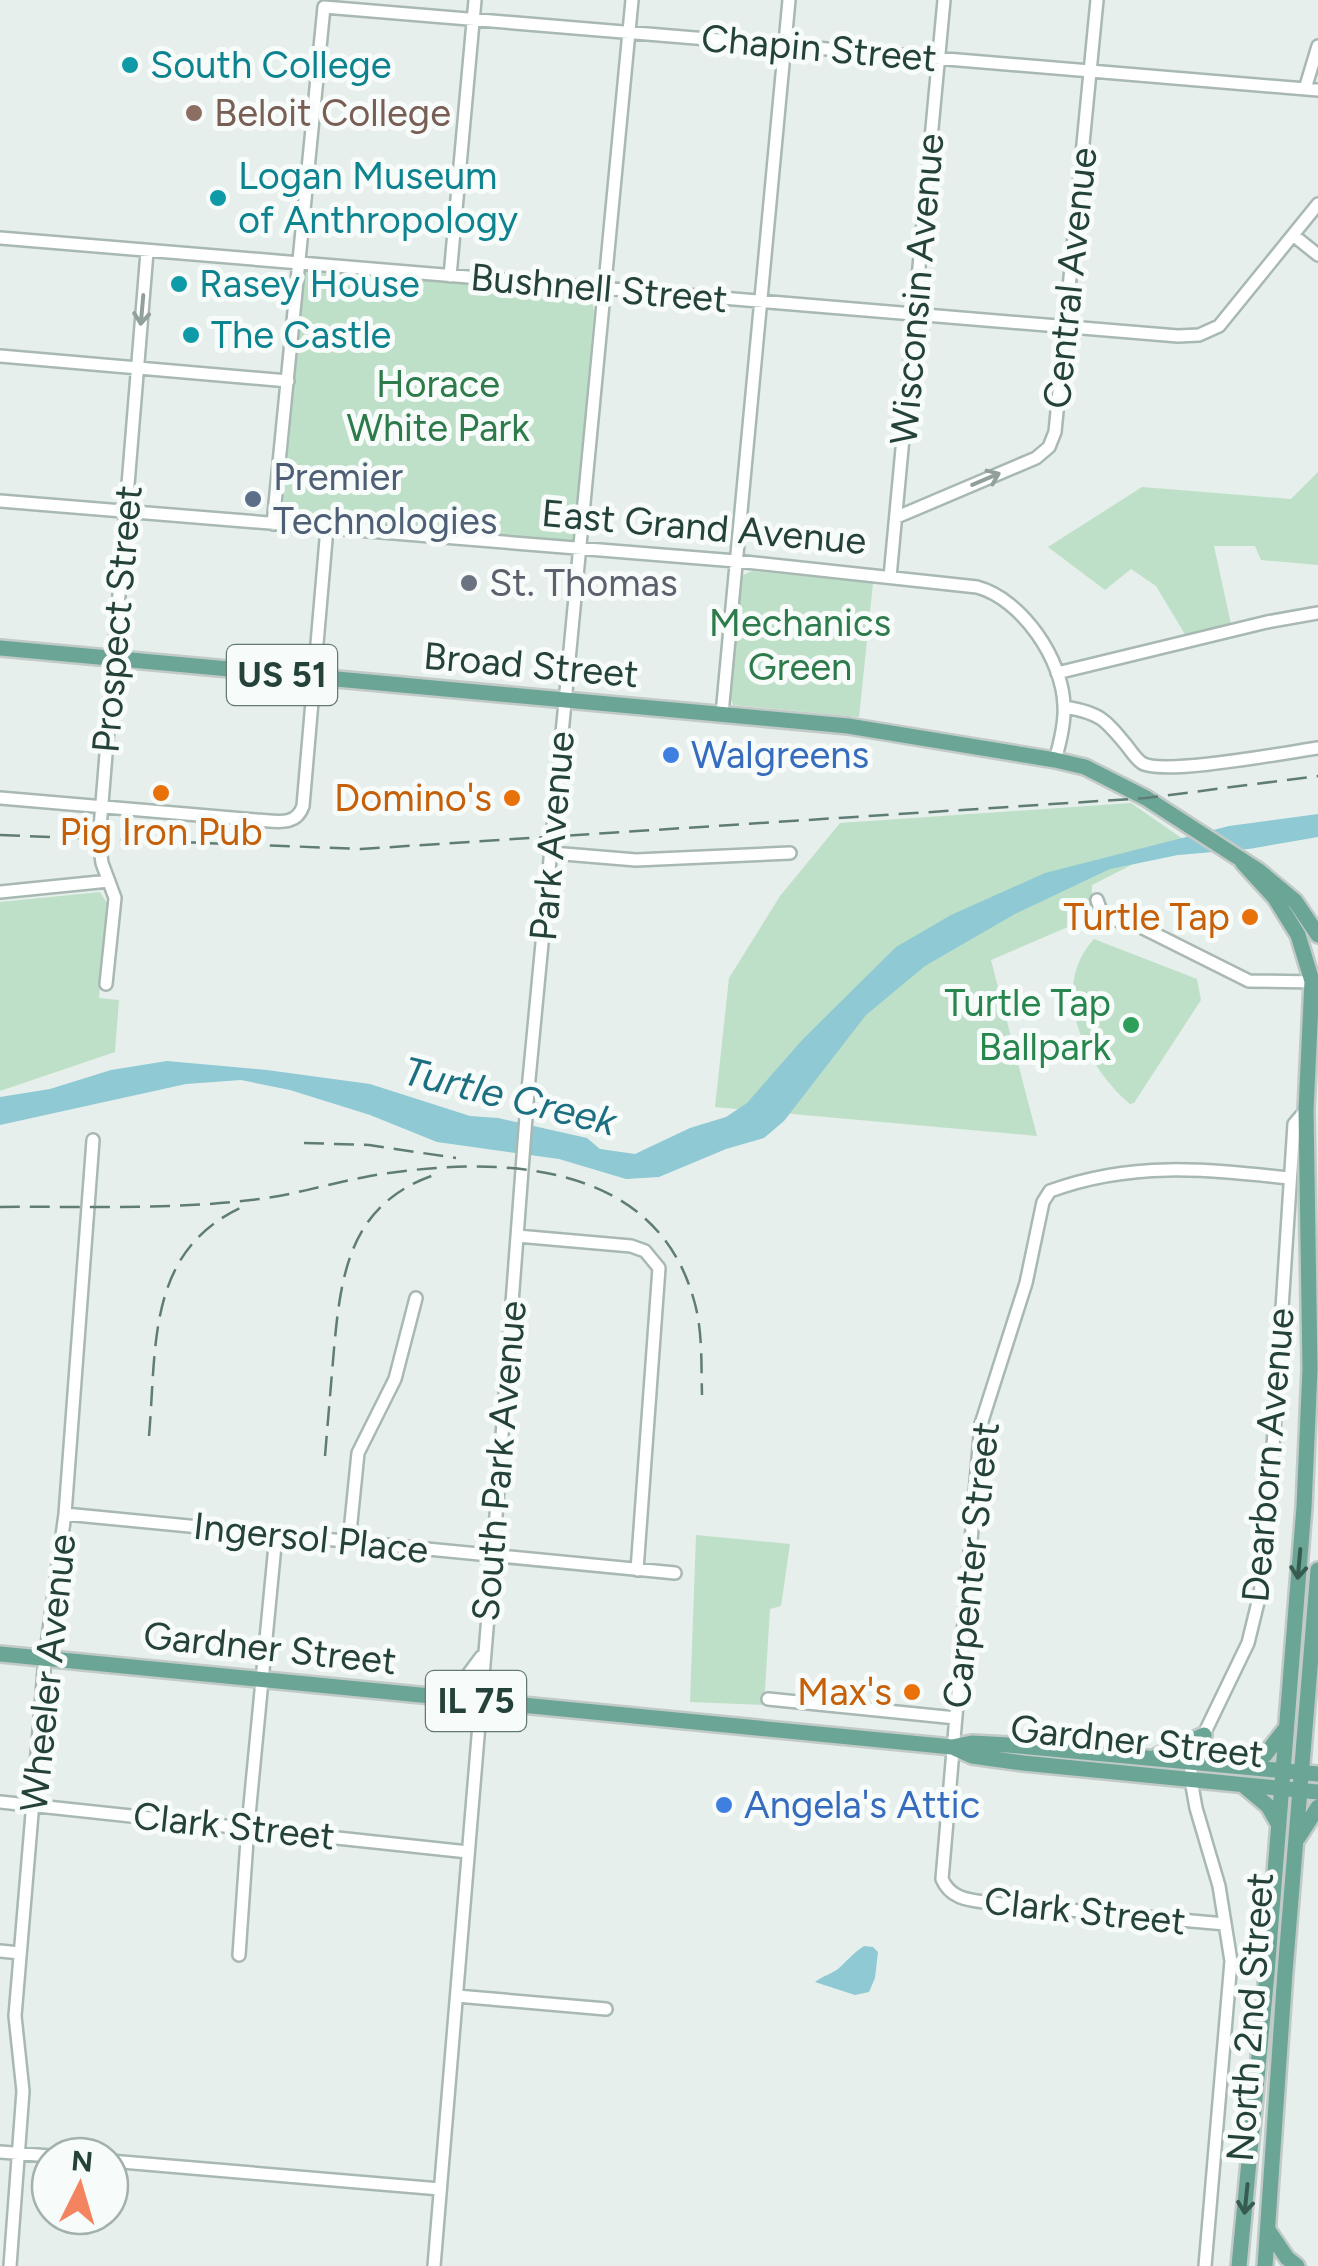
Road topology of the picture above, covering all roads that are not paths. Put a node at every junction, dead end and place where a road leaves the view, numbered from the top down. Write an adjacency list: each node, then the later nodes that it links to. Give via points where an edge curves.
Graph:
1 (476, 0): 6 (street)
2 (632, 0): 7 (street, Park Avenue)
3 (790, 0): 8 (street)
4 (944, 0): 10 (street, Wisconsin Avenue)
5 (1097, 0): 11 (street, Central Avenue)
6 (474, 18): 7 (street, Chapin Street); 18 (street, Chapin Street, via 321,10); 19 (street)
7 (629, 30): 8 (street, Chapin Street); 20 (street, Park Avenue)
8 (786, 44): 10 (street, Chapin Street); 21 (street)
9 (1318, 46): 12 (street)
10 (938, 59): 11 (street, Chapin Street); 22 (street, Wisconsin Avenue)
11 (1091, 72): 12 (street, Chapin Street); 23 (street, Central Avenue)
12 (1311, 89)
13 (1318, 204): 14 (street)
14 (1293, 235): 17 (street); 23 (street, Bushnell Street, via 1219,326 1168,336)
15 (0, 238): 16 (street, Bushnell Street)
16 (147, 252): 18 (street, Bushnell Street); 25 (street, Prospect Street, one-way to 25)
17 (1318, 255)
18 (298, 264): 19 (street, Bushnell Street); 26 (street)
19 (450, 276): 20 (street, Bushnell Street)
20 (606, 288): 21 (street, Bushnell Street); 32 (street, Park Avenue)
21 (762, 301): 22 (street, Bushnell Street); 33 (street)
22 (914, 313): 23 (street, Bushnell Street); 29 (street, Wisconsin Avenue)
23 (1066, 327): 29 (street, Central Avenue, one-way to 23, via 1049,447)
24 (0, 356): 25 (street)
25 (137, 368): 26 (street); 28 (street, Prospect Street)
26 (288, 381): 30 (street)
27 (0, 501): 28 (street, East Grand Avenue)
28 (125, 510): 30 (street, East Grand Avenue); 37 (street, Prospect Street)
29 (897, 516): 34 (street, Wisconsin Avenue)
30 (273, 524): 31 (street, East Grand Avenue)
31 (326, 528): 32 (street, East Grand Avenue); 39 (street)
32 (581, 547): 33 (street, East Grand Avenue); 40 (street, Park Avenue)
33 (736, 560): 34 (street, East Grand Avenue); 42 (street)
34 (890, 577): 38 (street, East Grand Avenue, via 996,594 1030,628)
35 (1318, 613): 38 (street)
36 (0, 648): 37 (main road, Broad Street / US 51)
37 (114, 659): 39 (main road, Broad Street / US 51); 46 (street, Prospect Street)
38 (1057, 674): 41 (street, East Grand Avenue)
39 (313, 678): 40 (main road, Broad Street / US 51); 46 (street, via 303,806 291,822)
40 (565, 700): 42 (main road, Broad Street / US 51); 47 (street, Park Avenue)
41 (1064, 707): 43 (street, via 1105,718 1142,762 1158,767); 44 (street, East Grand Avenue)
42 (722, 714): 44 (main road, Broad Street / US 51, via 869,728)
43 (1318, 748)
44 (1055, 760): 49 (main road, US 51, via 1086,766 1146,798)
45 (0, 798): 46 (street)
46 (102, 807): 50 (street, Prospect Street, via 98,840)
47 (552, 853): 48 (street, via 636,860); 56 (street, Park Avenue)
48 (790, 853)
49 (1243, 862): 53 (main road, US 51, via 1287,893); 54 (main road, US 51, via 1298,935)
50 (109, 881): 51 (street); 55 (street, Prospect Street, via 115,906)
51 (0, 892)
52 (1097, 900): 54 (street, via 1103,917 1140,926 1249,981)
53 (1318, 935)
54 (1316, 981): 57 (main road, US 51)
55 (106, 984)
56 (530, 1075): 60 (street, South Park Avenue)
57 (1306, 1110): 59 (street, Dearborn Avenue, via 1294,1124); 62 (main road, US 51)
58 (93, 1140): 63 (street, Wheeler Avenue)
59 (1289, 1178): 77 (street, Carpenter Street, via 1151,1168 1050,1190 981,1424); 79 (street, Dearborn Avenue, via 1260,1594 1248,1643)
60 (517, 1236): 66 (street, South Park Avenue); 67 (street, via 631,1246 659,1268)
61 (416, 1298): 65 (street, via 396,1379 358,1453)
62 (1314, 1401): 78 (main road, US 51, one-way to 78)
63 (65, 1514): 64 (street, Ingersol Place); 72 (street, Wheeler Avenue)
64 (276, 1535): 65 (street, Ingersol Place); 73 (street)
65 (350, 1542): 66 (street, Ingersol Place)
66 (493, 1556): 67 (street, Ingersol Place); 70 (street, South Park Avenue)
67 (637, 1570): 69 (street, Ingersol Place)
68 (1318, 1570): 80 (main road, North 2nd Street)
69 (676, 1573)
70 (484, 1653): 74 (street, via 464,1680); 76 (street, South Park Avenue)
71 (0, 1654): 72 (main road, Gardner Street / IL 75)
72 (45, 1659): 73 (main road, Gardner Street / IL 75); 96 (street, Wheeler Avenue)
73 (262, 1680): 74 (main road, Gardner Street / IL 75); 99 (street)
74 (426, 1696): 76 (main road, Gardner Street / IL 75)
75 (768, 1699): 77 (street)
76 (478, 1702): 81 (main road, Gardner Street / IL 75); 101 (street, South Park Avenue)
77 (956, 1718): 81 (street, Carpenter Street)
78 (1286, 1728): 86 (main road, via 1265,1755); 87 (main road, US 51)
79 (1206, 1730): 83 (main road); 84 (street, Dearborn Avenue); 85 (main road)
80 (1304, 1734): 82 (main road); 88 (main road, North 2nd Street)
81 (952, 1747): 83 (main road, Gardner Street / IL 75, via 1008,1744); 90 (main road, Gardner Street / IL 75, via 972,1756); 102 (street, Carpenter Street, via 942,1875)
82 (1318, 1754)
83 (1154, 1758): 84 (main road, Gardner Street / IL 75)
84 (1191, 1761): 85 (main road, Gardner Street / IL 75); 90 (street, Dearborn Avenue)
85 (1223, 1764): 86 (main road, Gardner Street / IL 75)
86 (1245, 1766): 87 (main road, Gardner Street / IL 75)
87 (1283, 1770): 88 (main road, Gardner Street / IL 75); 92 (main road, US 51)
88 (1301, 1772): 89 (main road, Gardner Street / IL 75); 93 (main road, North 2nd Street)
89 (1318, 1774)
90 (1190, 1780): 91 (main road, Gardner Street / IL 75); 103 (street, Dearborn Avenue)
91 (1243, 1785): 92 (main road, Gardner Street / IL 75); 98 (main road)
92 (1282, 1788): 93 (main road, Gardner Street); 98 (main road, North 2nd Street)
93 (1299, 1790): 94 (main road, Gardner Street); 100 (main road, North 2nd Street)
94 (1318, 1792)
95 (0, 1802): 96 (street, Clark Street)
96 (34, 1805): 99 (street, Clark Street); 105 (street, Wheeler Avenue)
97 (1318, 1808): 100 (main road)
98 (1278, 1824): 118 (main road, North 2nd Street, one-way to 118)
99 (248, 1826): 101 (street, Clark Street); 106 (street)
100 (1296, 1841): 114 (main road, North 2nd Street)
101 (468, 1852): 107 (street, South Park Avenue)
102 (947, 1890): 103 (street, Clark Street, via 991,1902)
103 (1225, 1924): 117 (street, Dearborn Avenue, via 1231,1962)
104 (0, 1950): 105 (street)
105 (20, 1952): 110 (street, Wheeler Avenue)
106 (239, 1954)
107 (457, 1996): 108 (street); 113 (street, South Park Avenue)
108 (606, 2010)
109 (0, 2152): 110 (street)
110 (19, 2154): 111 (street); 115 (street, Wheeler Avenue)
111 (30, 2155)
112 (130, 2163): 113 (street)
113 (440, 2189): 116 (street, South Park Avenue)
114 (1268, 2230): 119 (main road, North 2nd Street); 120 (main road)
115 (10, 2266)
116 (434, 2266)
117 (1205, 2266)
118 (1239, 2266)
119 (1266, 2266)
120 (1298, 2266)

